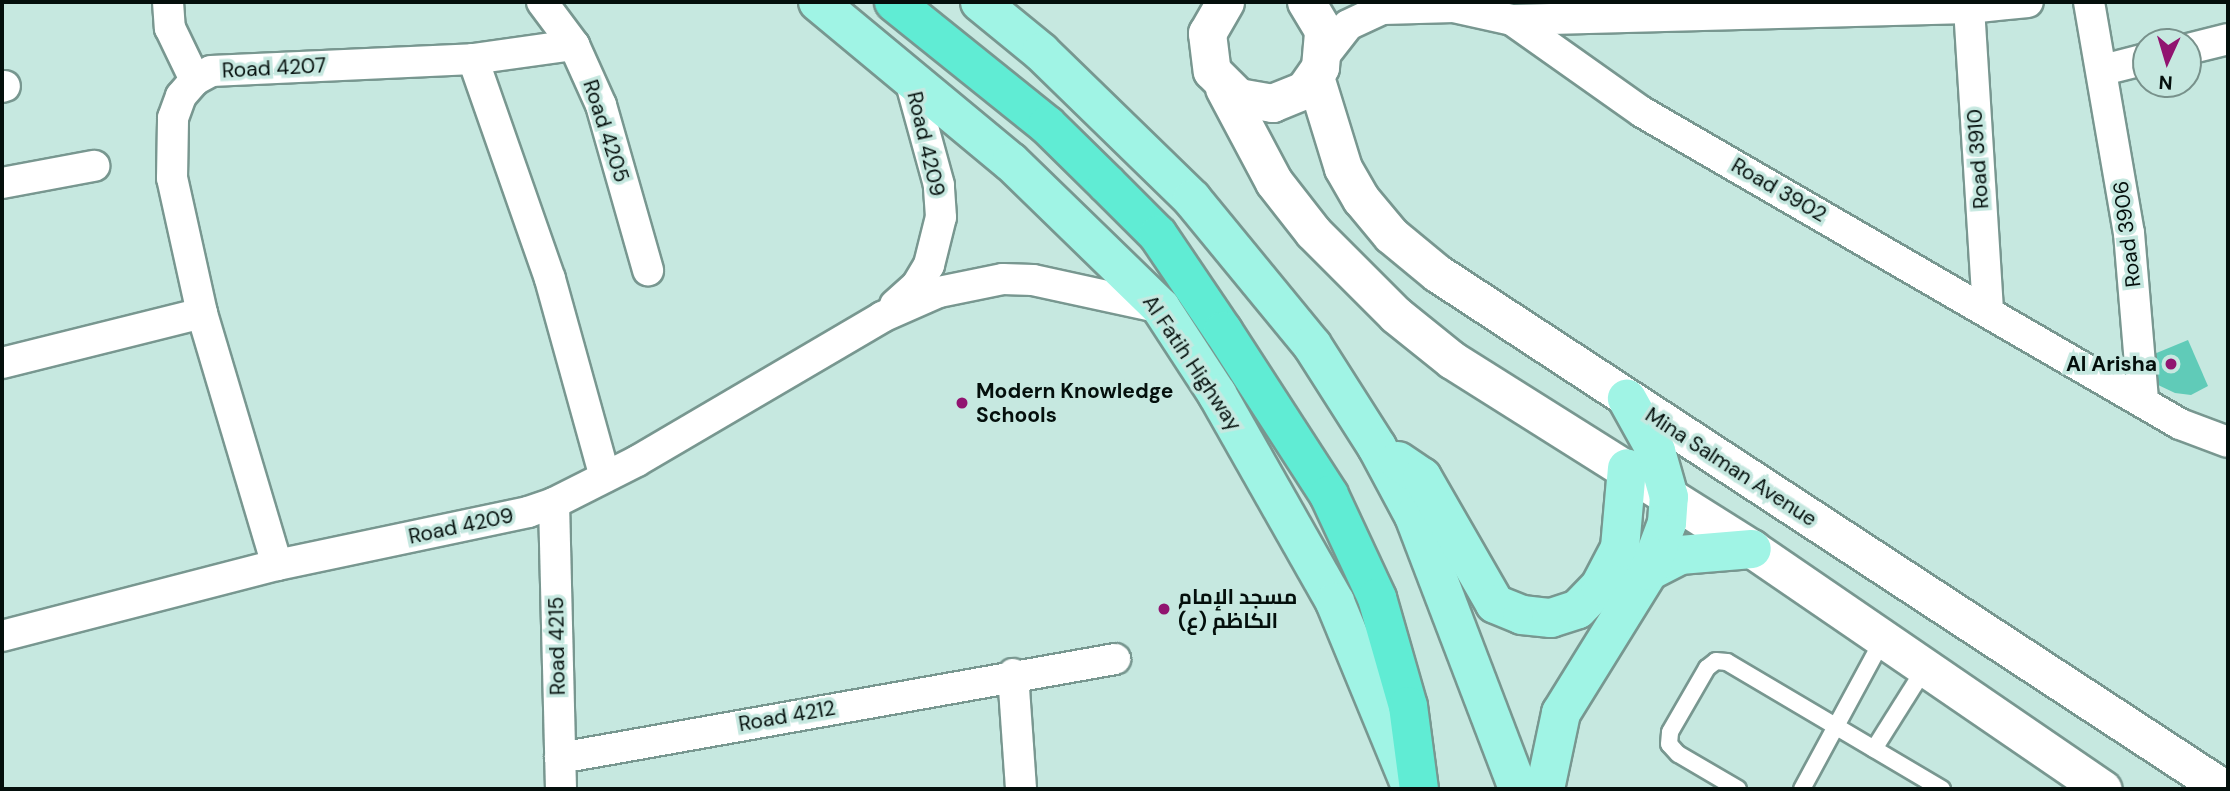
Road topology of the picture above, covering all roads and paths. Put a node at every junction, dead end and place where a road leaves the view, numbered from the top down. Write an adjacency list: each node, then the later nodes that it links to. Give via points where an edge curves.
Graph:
1 (168, 2): 20 (street, via 170,28)
2 (542, 2): 13 (street, Road 4205)
3 (818, 2): 19 (main road, Al Fatih Highway)
4 (894, 2): 52 (highway, via 1046,125 1107,184 1158,235 1223,331 1329,495 1377,597 1408,706)
5 (980, 2): 32 (main road, via 1041,52 1192,199 1312,345)
6 (1306, 2): 17 (street, Mina Salman Avenue, via 1323,30)
7 (2028, 2): 10 (street)
8 (2089, 2): 18 (street, Road 3906)
9 (1218, 6): 21 (street, via 1206,53)
10 (1969, 8): 11 (street); 26 (street, Road 3910)
11 (1503, 12): 17 (street, Road 3902, via 1383,9 1348,25); 26 (street, Road 3902, via 1642,111)
12 (2228, 39): 14 (street)
13 (574, 44): 15 (street, Road 4207); 24 (street, Road 4205, via 601,106)
14 (2202, 46)
15 (473, 59): 20 (street, Road 4207, via 233,69 212,71); 35 (street, via 550,279)
16 (2132, 63): 18 (street)
17 (1320, 66): 21 (street, via 1289,99 1272,103 1238,97); 30 (street, Mina Salman Avenue, via 1343,168 1391,235 1448,281)
18 (2103, 70): 31 (street, Road 3906, via 2129,233)
19 (909, 76): 25 (main road, Al Fatih Highway, via 1011,162); 28 (street, Road 4209, via 939,185 938,241 917,285)
20 (195, 80): 27 (street, Road 4207, via 181,96 173,118 170,158)
21 (1224, 88): 34 (street, via 1274,181 1297,212 1396,315 1452,360)
22 (94, 166): 23 (street)
23 (2, 183)
24 (648, 270)
25 (1161, 308): 28 (street, Road 4209, via 1068,285 1003,279 939,292); 51 (main road, Al Fatih Highway, via 1217,394 1335,602)
26 (1988, 310): 31 (street, Road 3902)
27 (202, 313): 29 (street); 39 (street, Road 4207)
28 (882, 317): 35 (street, Road 4209)
29 (2, 363)
30 (1627, 399): 36 (main road, via 1656,451); 59 (street, Mina Salman Avenue)
31 (2143, 399): 33 (street, Road 3902)
32 (1377, 447): 34 (main road, via 1422,477 1495,604 1522,615 1551,618 1577,609 1592,594 1620,548); 53 (main road, via 1414,516 1450,601)
33 (2224, 447)
34 (1627, 468): 36 (street)
35 (605, 477): 37 (street, Road 4209)
36 (1669, 497): 38 (street); 40 (main road, via 1667,523)
37 (554, 503): 39 (street, Road 4209); 48 (street, Road 4215)
38 (1752, 549): 40 (main road, via 1680,555); 42 (street)
39 (276, 565): 41 (street, Road 4209)
40 (1649, 571): 54 (main road, via 1561,713)
41 (2, 636)
42 (1883, 639): 44 (street); 46 (lane)
43 (1115, 659): 45 (street, Road 4212)
44 (1925, 668): 47 (lane); 58 (street)
45 (1013, 674): 48 (street, Road 4212); 50 (street)
46 (1833, 729): 47 (lane); 55 (lane, via 1727,662 1716,661 1707,668 1670,732 1669,744); 56 (lane)
47 (1874, 749): 57 (lane)
48 (560, 758): 49 (street, Road 4215)
49 (561, 789)
50 (1021, 789)
51 (1412, 789)
52 (1419, 789)
53 (1518, 789)
54 (1545, 789)
55 (1738, 789)
56 (1802, 789)
57 (1942, 789)
58 (2103, 789)
59 (2224, 789)

